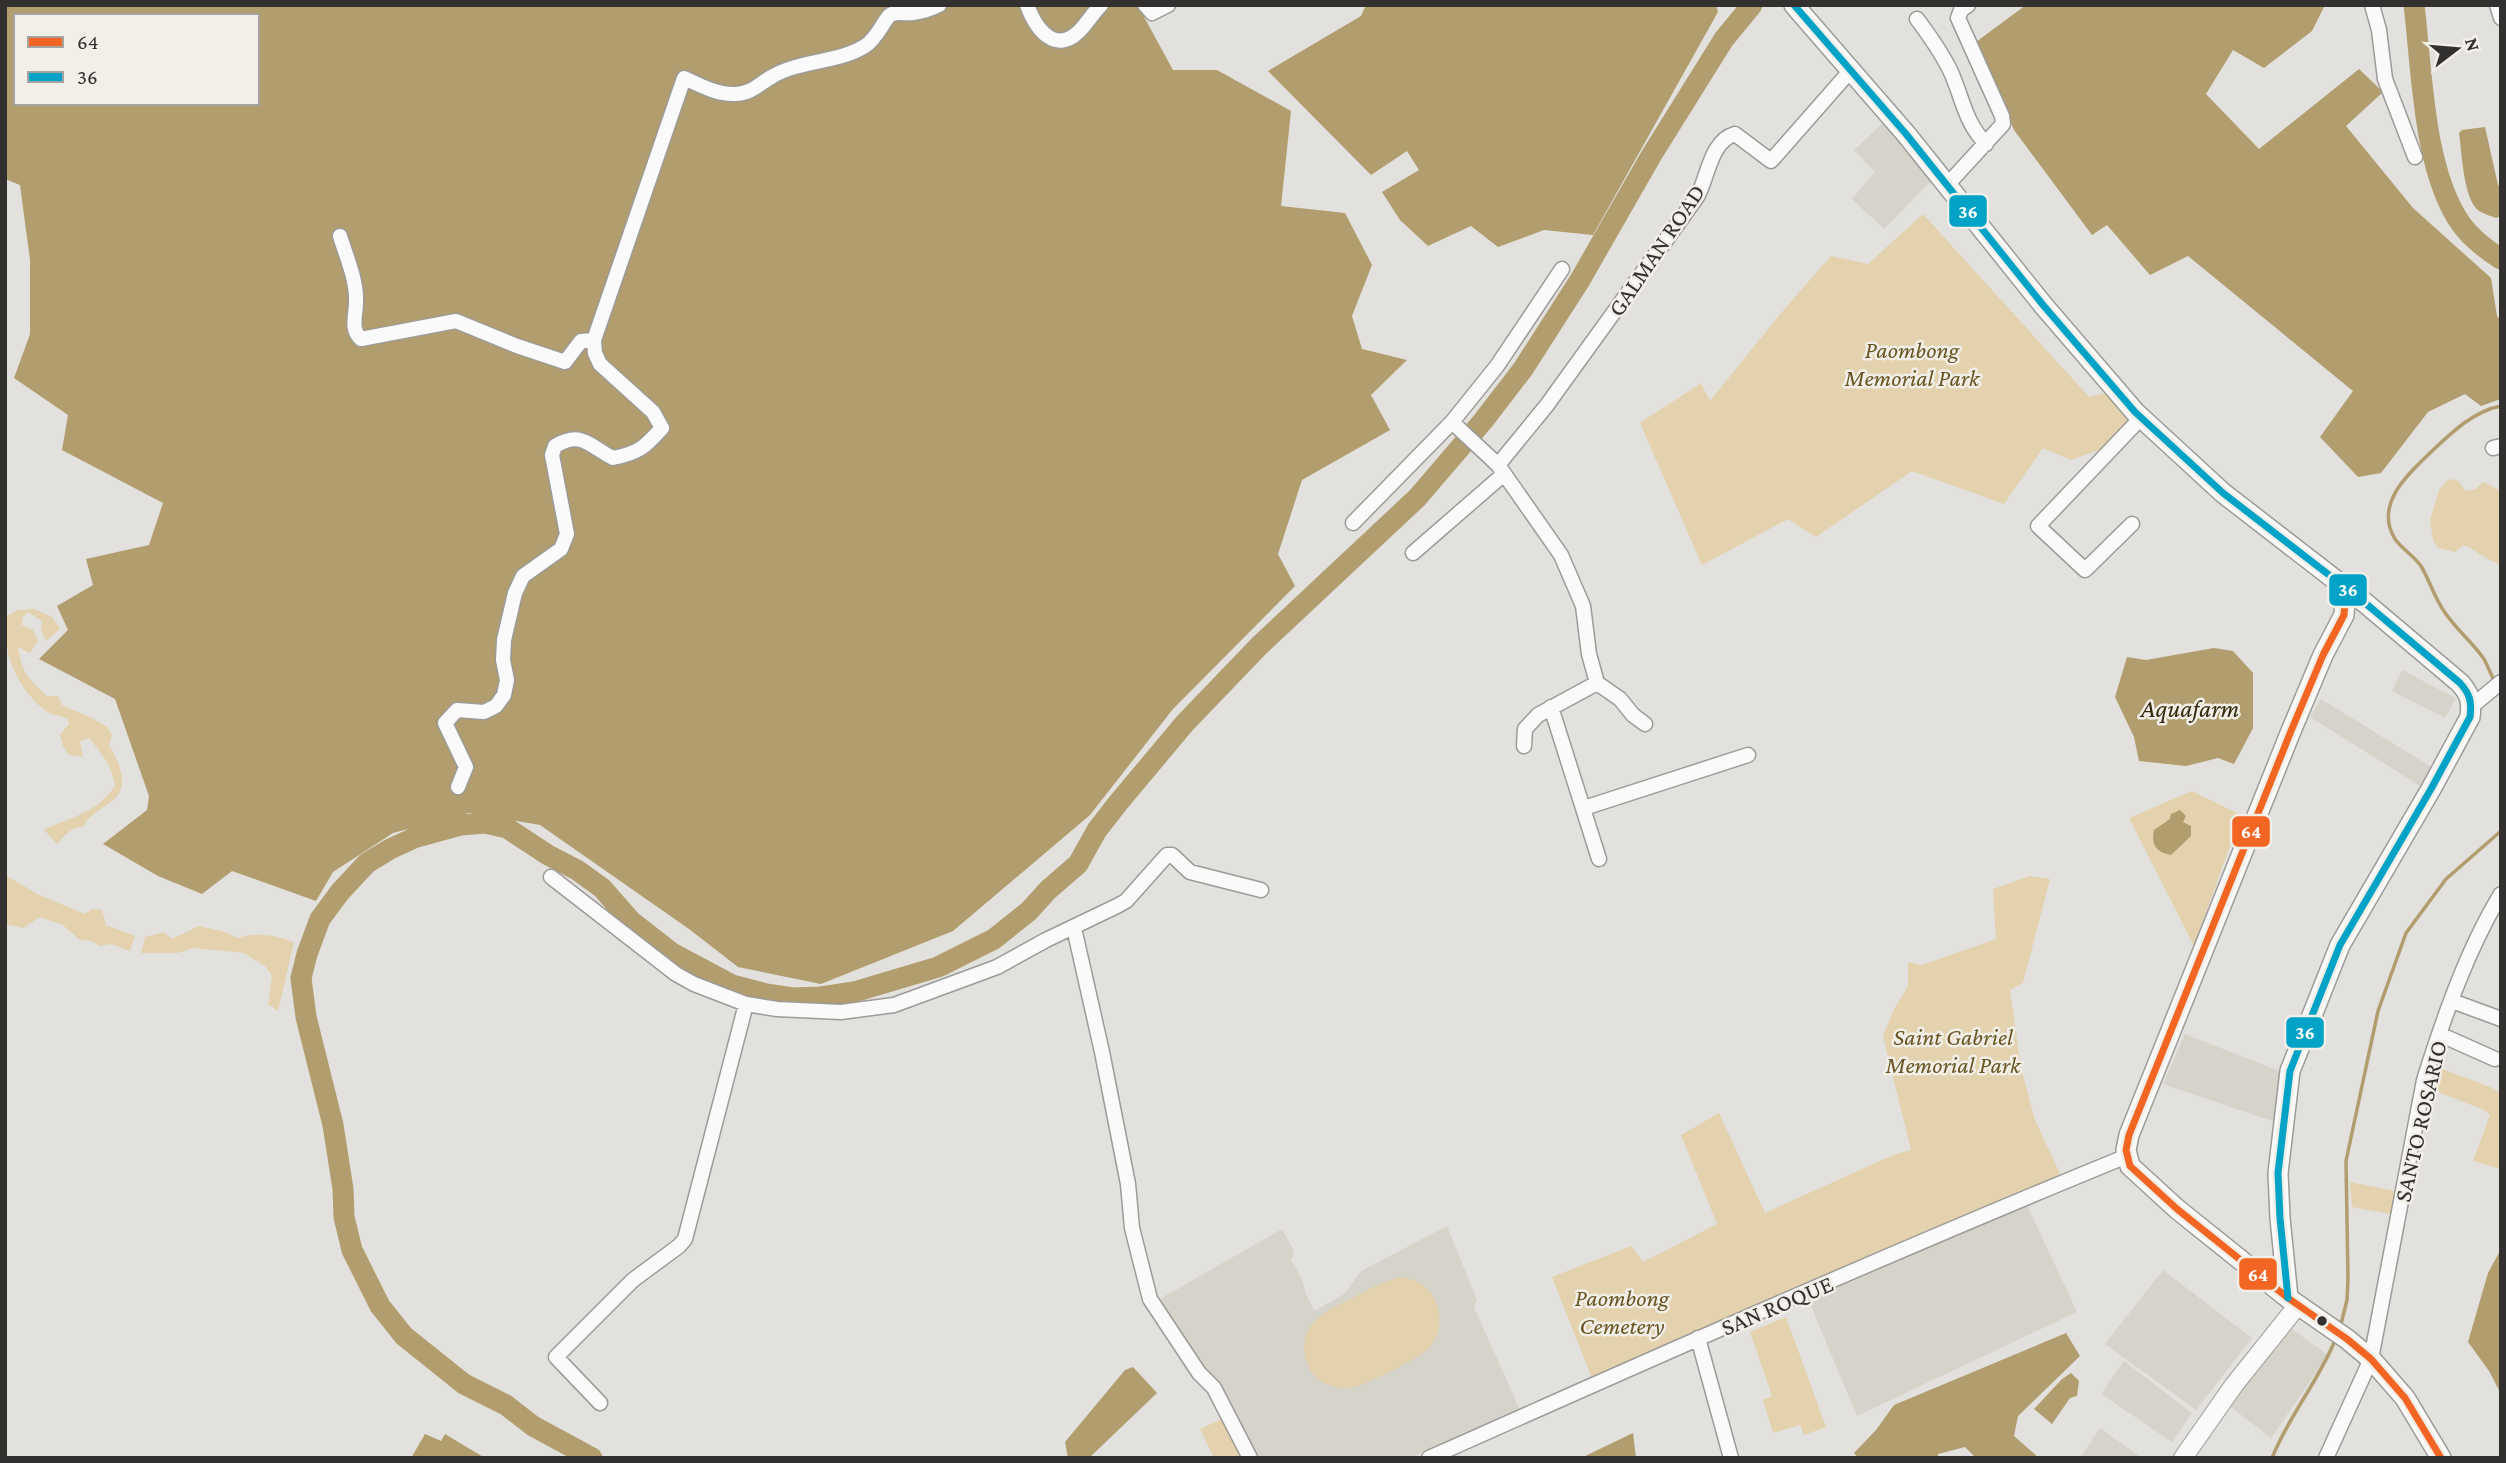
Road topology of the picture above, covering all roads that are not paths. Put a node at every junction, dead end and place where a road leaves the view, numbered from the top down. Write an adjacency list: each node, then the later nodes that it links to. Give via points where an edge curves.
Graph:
1 (939, 5): 18 (street, via 916,13 892,14 862,48 789,69 746,93 726,94 684,78)
2 (1027, 5): 3 (street, via 1046,37 1060,42 1082,29)
3 (1101, 5)
4 (1145, 5): 5 (street, via 1152,13)
5 (1168, 5)
6 (1968, 5): 13 (street, via 1958,19 2002,116 2003,124)
7 (2372, 5): 14 (street, via 2385,79)
8 (2497, 5): 10 (street)
9 (1798, 10): 12 (main road)
10 (2501, 18)
11 (1917, 19): 13 (street, via 1950,71 1972,130)
12 (1851, 70): 15 (main road); 21 (street, GALMAN ROAD, via 1771,161 1735,134 1727,137 1712,157 1697,197)
13 (1986, 145): 15 (street)
14 (2415, 157)
15 (1948, 184): 19 (main road, via 2049,312)
16 (340, 236): 18 (street, via 353,280 355,331 361,340 456,321 565,362 576,344)
17 (1562, 269): 20 (street)
18 (594, 340): 35 (street, via 600,363 653,412 662,428 645,447 613,458 582,438 555,446 552,455 567,534 561,549 523,576 515,593 504,640 504,695 484,712 457,710 445,723 466,767)
19 (2141, 418): 23 (street, via 2038,526 2085,570); 25 (main road, via 2223,493)
20 (1456, 426): 21 (street); 22 (street)
21 (1501, 469): 24 (street); 29 (street, via 1561,555 1583,606)
22 (1353, 523)
23 (2132, 524)
24 (1413, 553)
25 (2346, 588): 26 (main road); 27 (main road)
26 (2364, 602): 27 (main road); 31 (main road, via 2460,683)
27 (2344, 615): 47 (main road, via 2291,731 2129,1135)
28 (2501, 682): 31 (street)
29 (1597, 683): 30 (street); 32 (street)
30 (1551, 706): 33 (street, via 1525,730); 36 (street)
31 (2472, 706): 48 (main road, via 2431,789 2340,945 2290,1071 2278,1173)
32 (1645, 724)
33 (1524, 746)
34 (1748, 755): 36 (street)
35 (458, 787)
36 (1584, 808): 37 (street)
37 (1600, 859)
38 (551, 877): 43 (street, via 676,974)
39 (1261, 890): 41 (street, via 1190,872 1167,855 1126,901)
40 (2501, 894): 42 (street, SANTO ROSARIO)
41 (1074, 928): 43 (street, via 998,967 894,1005 820,1012); 52 (street, via 1150,1299 1214,1388)
42 (2452, 1001): 44 (street); 45 (street, SANTO ROSARIO)
43 (746, 1004): 51 (street, via 685,1239 633,1280 556,1357)
44 (2501, 1019)
45 (2439, 1034): 46 (street); 50 (street, SANTO ROSARIO, via 2424,1080)
46 (2495, 1059)
47 (2127, 1156): 48 (main road, via 2130,1166 2177,1209); 49 (street, SAN ROQUE)
48 (2293, 1302): 50 (main road); 55 (street)
49 (1698, 1338): 53 (street, SAN ROQUE); 54 (street)
50 (2371, 1359): 56 (street, SANTO ROSARIO); 57 (main road, via 2405,1398)
51 (600, 1403)
52 (1250, 1458)
53 (1429, 1458)
54 (1731, 1458)
55 (2183, 1458)
56 (2326, 1458)
57 (2441, 1458)

